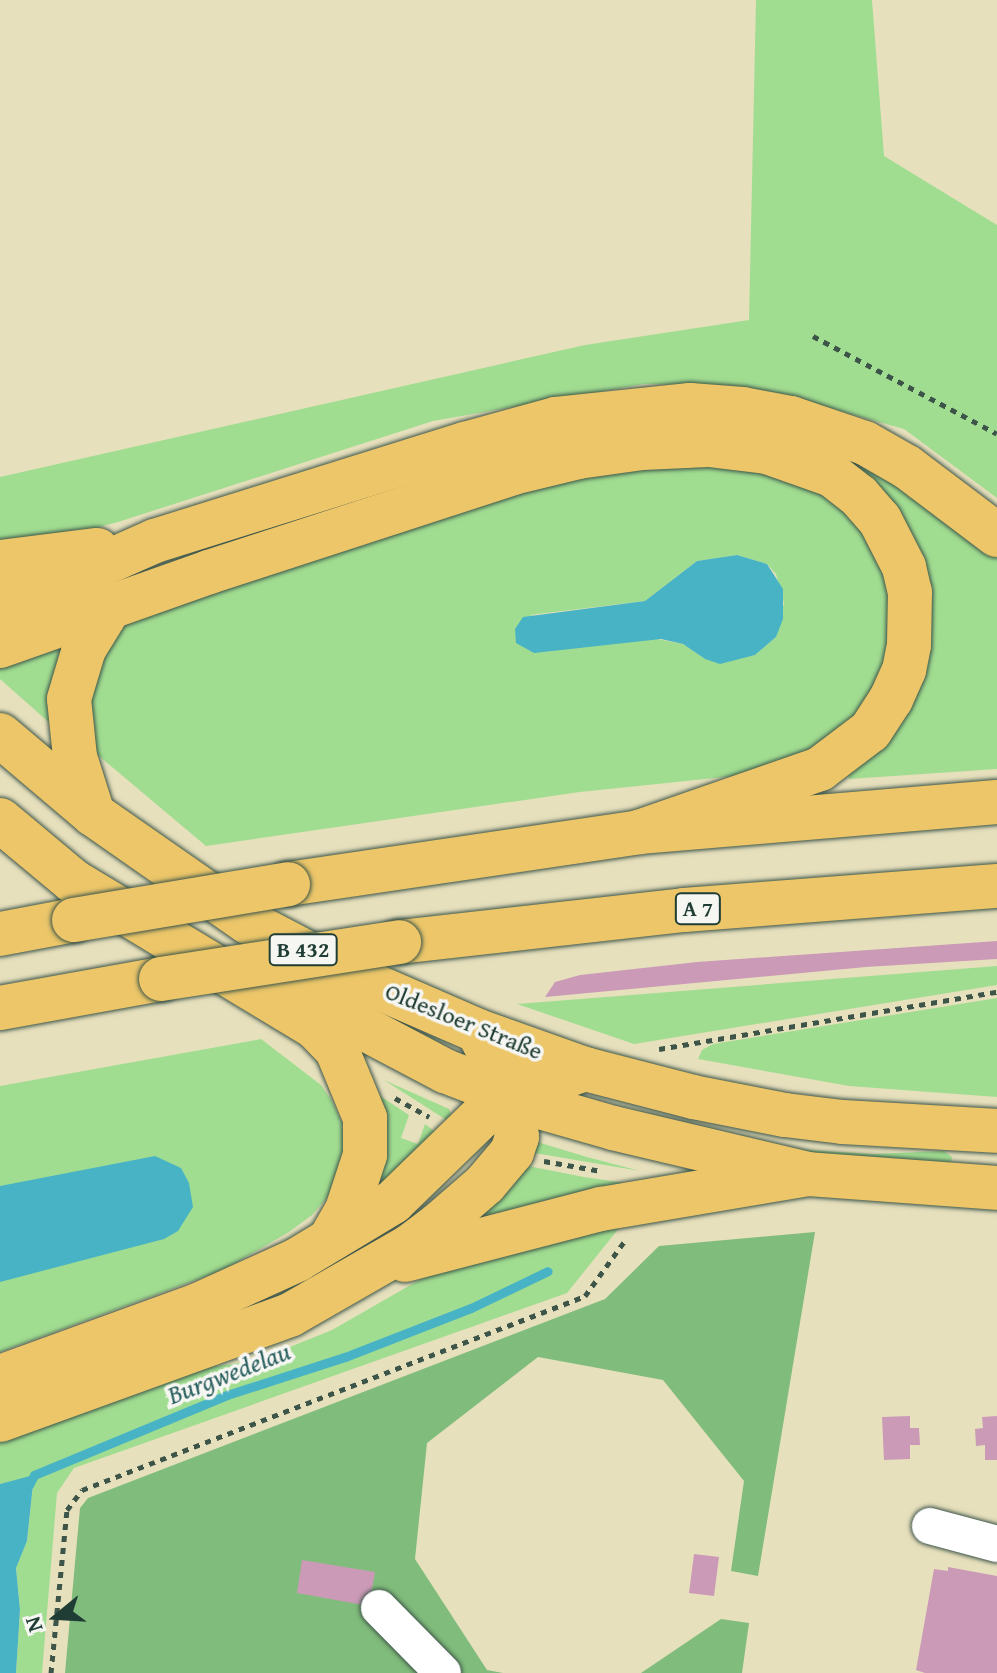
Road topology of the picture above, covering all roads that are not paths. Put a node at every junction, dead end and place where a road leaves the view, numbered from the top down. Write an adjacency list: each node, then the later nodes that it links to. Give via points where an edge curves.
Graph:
1 (997, 535): 2 (main road, via 907,467 865,443 791,418 690,405 556,419)
2 (155, 541): 3 (main road); 4 (main road, via 60,583)
3 (0, 562)
4 (0, 602)
5 (111, 605): 6 (main road); 10 (main road, via 84,649 69,699 75,757); 12 (main road, via 578,457 709,445 767,452 832,475 880,520 907,580 909,645 891,699 870,731 820,769)
6 (0, 646)
7 (0, 735): 10 (main road, Oldesloer Straße / B 432)
8 (0, 796): 18 (main road, Oldesloer Straße, via 82,861 207,942 408,1054)
9 (997, 802): 12 (main road)
10 (93, 814): 16 (main road, Oldesloer Straße / B 432, via 248,922 347,974)
11 (0, 820): 22 (main road, via 73,881 315,1027 337,1050 365,1118 366,1145 351,1200)
12 (639, 832): 14 (main road, bridge)
13 (997, 886): 15 (main road, A 7, bridge, via 661,912 399,942)
14 (0, 934)
15 (0, 1008)
16 (478, 1031): 17 (main road, Oldesloer Straße); 18 (main road)
17 (585, 1069): 18 (main road); 19 (main road, Oldesloer Straße, via 785,1115)
18 (512, 1097): 20 (main road, Oldesloer Straße, via 681,1146); 22 (main road, via 480,1115 393,1202); 23 (main road, via 517,1137 502,1165 439,1224)
19 (997, 1131)
20 (807, 1174): 21 (main road, Oldesloer Straße); 23 (main road, via 601,1209)
21 (997, 1188)
22 (330, 1239): 24 (main road, via 245,1286)
23 (371, 1269): 25 (main road, via 278,1320)
24 (0, 1377)
25 (0, 1420)
26 (930, 1526): 27 (lane)
27 (997, 1544)
28 (379, 1608): 29 (lane)
29 (443, 1673)

